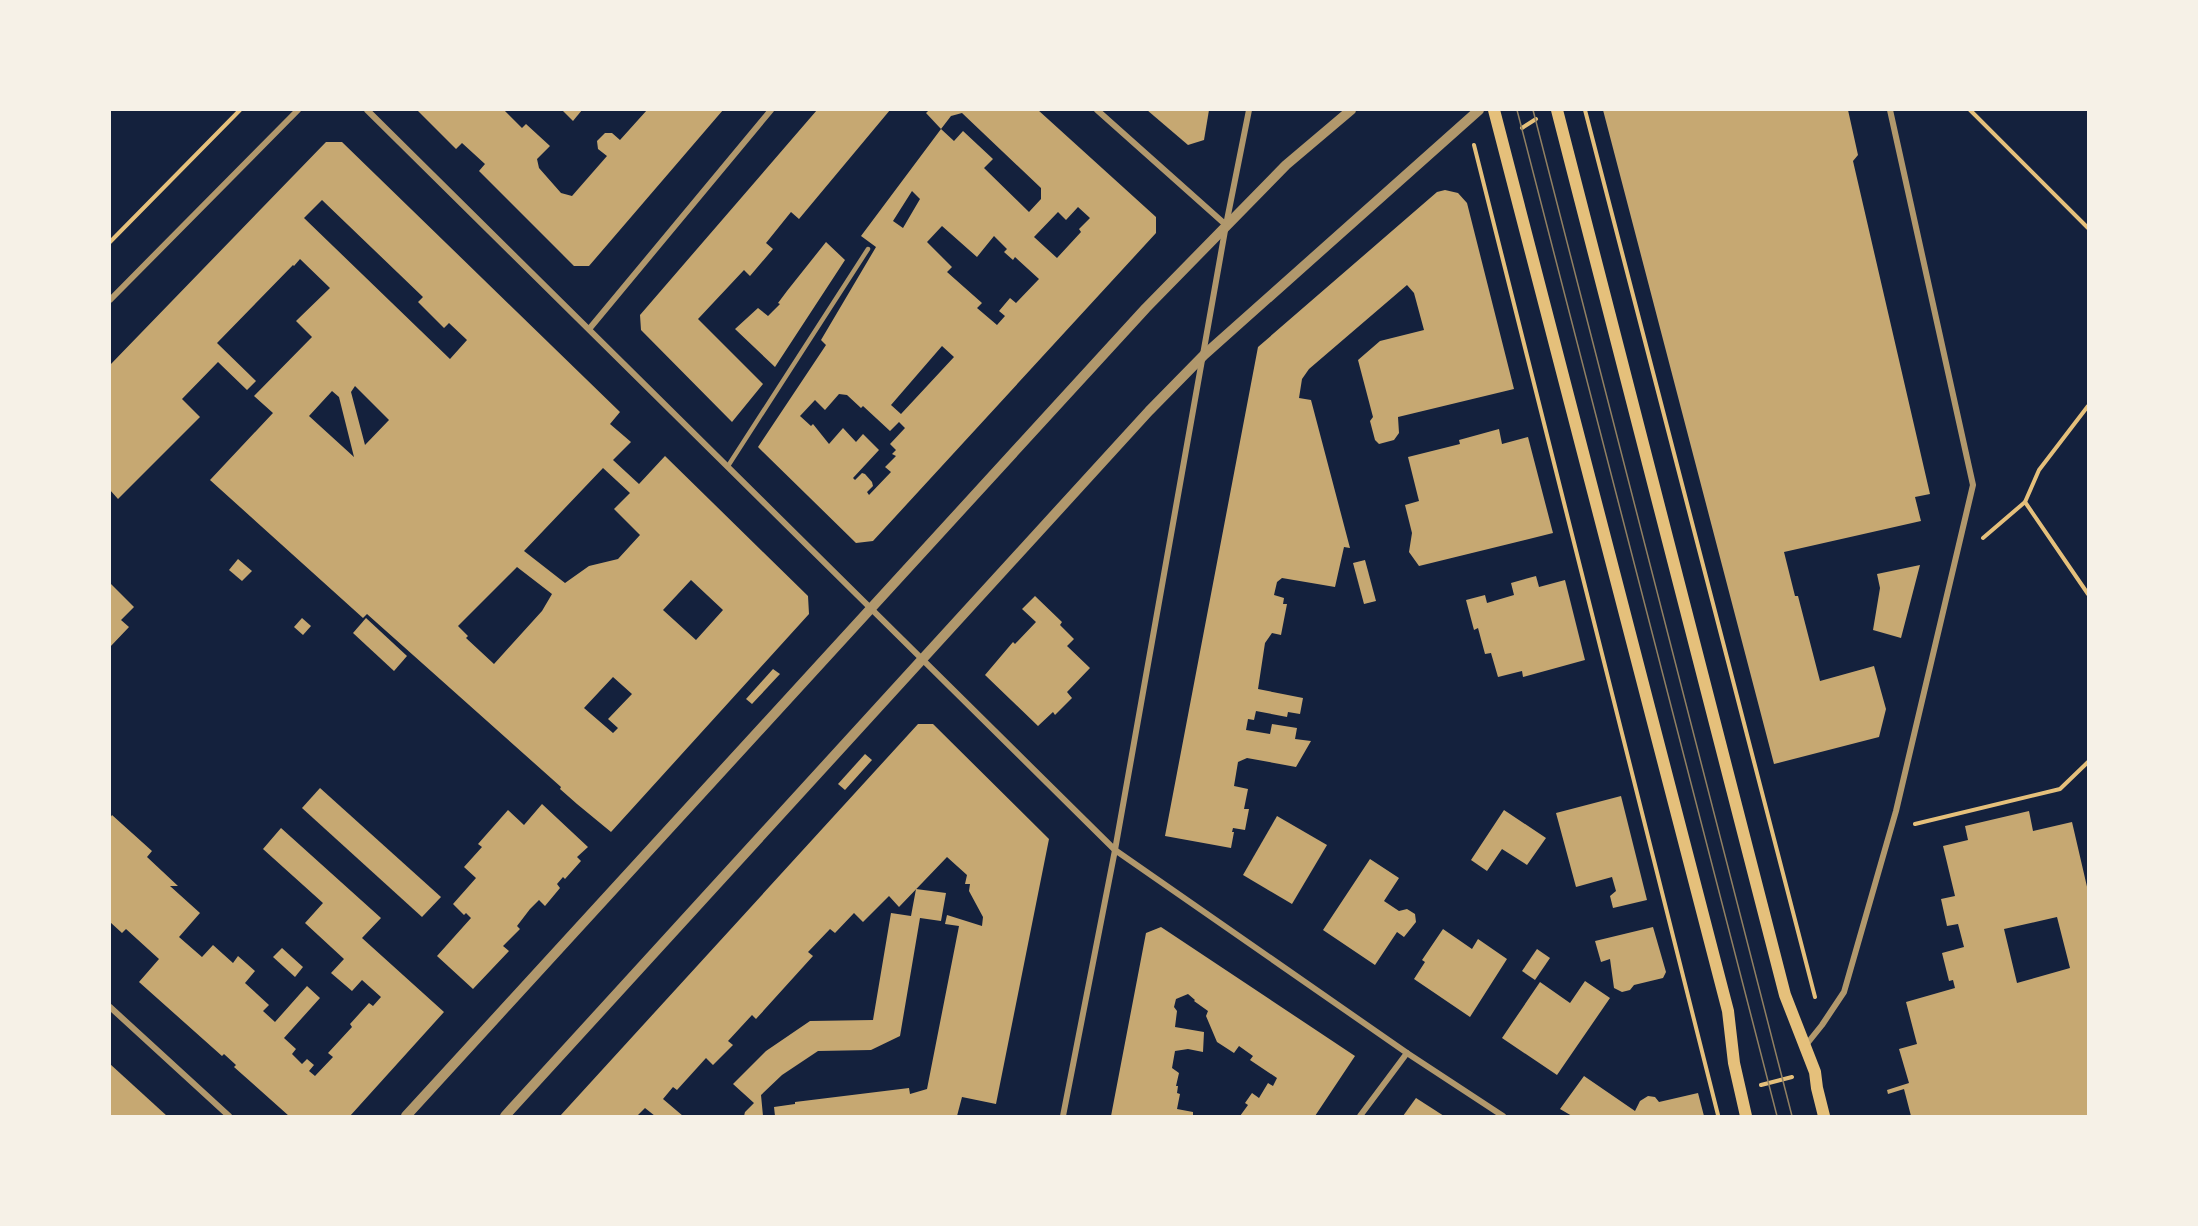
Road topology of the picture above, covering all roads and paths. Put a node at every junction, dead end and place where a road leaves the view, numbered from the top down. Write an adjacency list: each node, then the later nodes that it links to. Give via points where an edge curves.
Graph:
1 (240, 110): 17 (path)
2 (298, 110): 19 (street)
3 (367, 110): 20 (street)
4 (771, 110): 20 (street)
5 (1097, 110): 15 (street)
6 (1249, 110): 15 (street)
7 (1351, 110): 15 (street, via 1286,165)
8 (1479, 110): 14 (street)
9 (1494, 110): 45 (main road, via 1728,1011)
10 (1557, 110): 34 (main road, via 1785,995)
11 (1585, 110): 33 (path)
12 (1890, 110): 25 (street, via 1973,485)
13 (1970, 110): 16 (path)
14 (1467, 121): 21 (street); 44 (path)
15 (1226, 225): 21 (street); 27 (street)
16 (2088, 228)
17 (110, 242)
18 (868, 249): 23 (lane)
19 (110, 300)
20 (590, 328): 23 (street)
21 (1204, 355): 28 (street); 31 (street)
22 (2088, 406): 24 (path, via 2039,470)
23 (728, 466): 27 (street)
24 (2025, 502): 25 (path); 26 (path)
25 (1956, 561): 30 (street)
26 (2088, 594)
27 (871, 608): 28 (street); 39 (street)
28 (922, 659): 31 (street); 40 (street)
29 (2088, 762): 30 (path, via 2060,789)
30 (1891, 830): 33 (street, via 1844,992)
31 (1115, 850): 35 (street); 41 (street)
32 (110, 1007): 38 (street)
33 (1822, 1025): 34 (street)
34 (1806, 1046): 46 (main road)
35 (1407, 1053): 42 (street); 43 (street)
36 (1797, 1076): 37 (path)
37 (1755, 1087)
38 (229, 1116)
39 (406, 1116)
40 (505, 1116)
41 (1063, 1116)
42 (1360, 1116)
43 (1503, 1116)
44 (1719, 1116)
45 (1746, 1116)
46 (1824, 1116)

